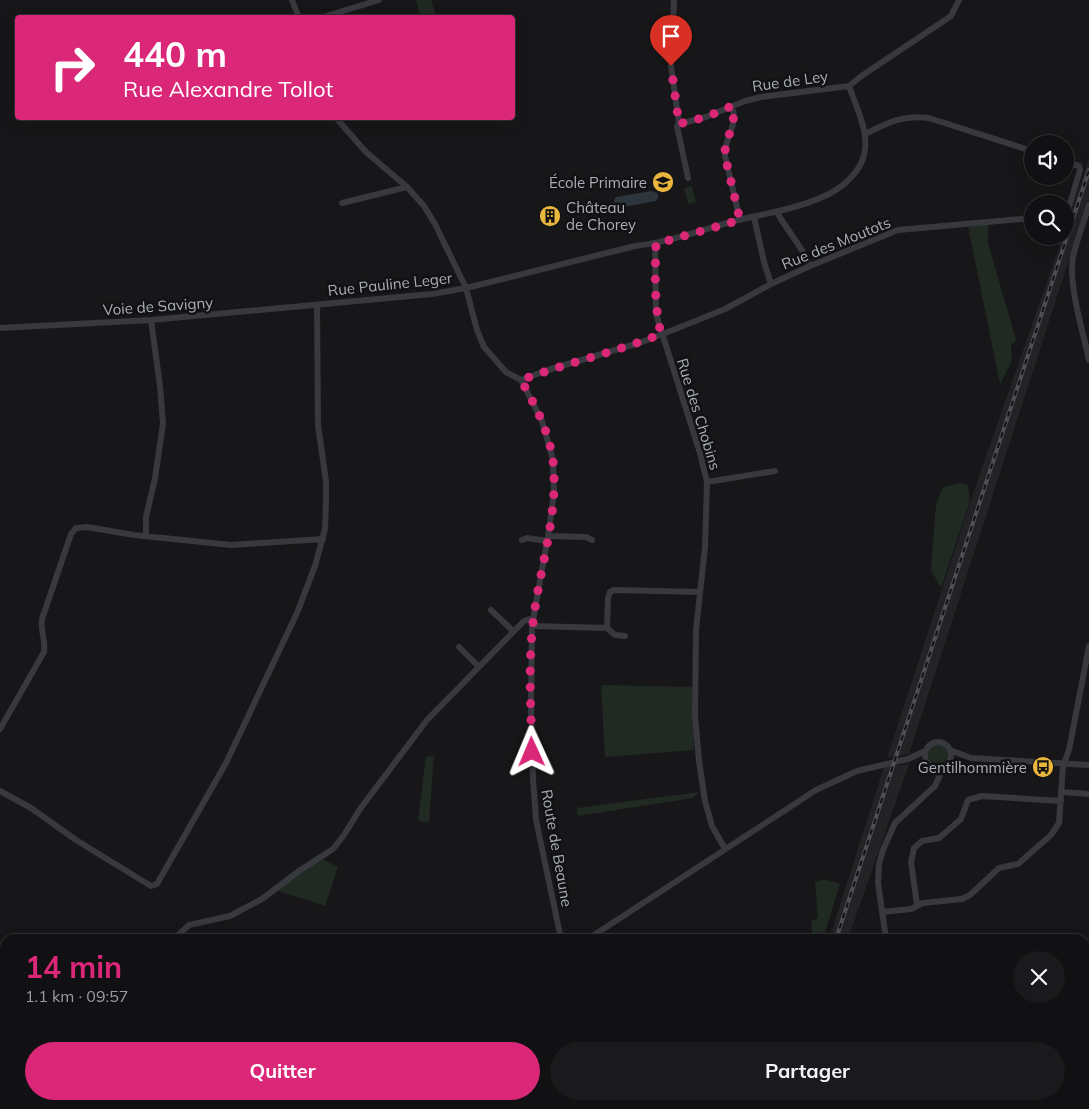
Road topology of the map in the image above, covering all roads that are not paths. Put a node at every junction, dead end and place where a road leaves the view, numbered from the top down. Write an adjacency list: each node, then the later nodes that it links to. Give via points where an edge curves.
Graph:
1 (292, 0): 5 (street)
2 (379, 0): 6 (street)
3 (674, 0): 10 (street, via 671,66)
4 (959, 0): 7 (street, via 951,16)
5 (298, 15)
6 (330, 15)
7 (849, 86): 8 (street, Rue de Ley, via 761,97); 11 (street)
8 (732, 106): 10 (street, Rue de Ley); 22 (street, via 734,122 725,156)
9 (338, 120): 15 (street, via 366,152)
10 (679, 124): 14 (street)
11 (865, 134): 12 (street, via 912,116 929,118); 19 (street, Rue Pauline Leger, via 864,156 846,183 830,193)
12 (1024, 148)
13 (1074, 165): 16 (street, via 1080,170)
14 (688, 178)
15 (407, 187): 17 (street); 26 (street, via 435,224)
16 (1073, 195)
17 (342, 203)
18 (1089, 205): 31 (street, via 1073,268)
19 (777, 212): 20 (street, Rue Pauline Leger); 24 (street)
20 (754, 217): 22 (street, Rue Pauline Leger); 25 (street)
21 (1024, 219): 24 (street, Rue des Moutots, via 898,230)
22 (740, 220): 23 (street, Rue Pauline Leger)
23 (656, 244): 26 (street, Rue Pauline Leger, via 635,246); 30 (street, Rue des Chobins, via 655,300)
24 (810, 266): 25 (street, Rue des Moutots)
25 (771, 284): 30 (street, Rue des Moutots, via 726,308)
26 (466, 288): 27 (street, Rue Pauline Leger); 32 (street, via 484,347 506,372)
27 (317, 305): 28 (street, Voie de Savigny); 36 (street, via 318,425 326,481)
28 (151, 320): 29 (street, Voie de Savigny); 35 (street, via 163,424 146,517)
29 (0, 328)
30 (661, 334): 32 (street, Rue des Moutots); 34 (street, Rue des Chobins)
31 (1089, 360)
32 (521, 380): 37 (street, Route de Beaune, via 542,421 553,460 554,494)
33 (775, 471): 34 (street)
34 (707, 482): 40 (street, Rue des Chobins)
35 (146, 535): 36 (street, via 231,545); 50 (street, via 82,527 71,534 42,619 44,652)
36 (323, 539): 60 (street, via 297,613 230,754 157,884 151,886)
37 (548, 539): 38 (street); 39 (street, via 586,537); 42 (street, Route de Beaune)
38 (522, 540)
39 (592, 540)
40 (700, 592): 44 (street, via 610,592); 64 (street, Rue des Chobins, via 696,630 696,738 710,820)
41 (491, 610): 45 (street)
42 (533, 618): 43 (street, Route de Beaune); 45 (street)
43 (532, 626): 44 (street); 68 (street, Route de Beaune, via 534,798)
44 (608, 628): 46 (street, via 615,635)
45 (513, 631): 49 (street)
46 (625, 636)
47 (458, 646): 49 (street)
48 (1089, 646): 56 (street)
49 (479, 667): 67 (street, via 427,720 338,843 327,853 298,870 262,900 230,916 190,925)
50 (0, 729)
51 (950, 750): 52 (street, via 944,743 937,742); 53 (street); 55 (street, via 951,757)
52 (925, 751): 54 (street); 57 (street)
53 (972, 758): 55 (street); 56 (street)
54 (908, 759): 57 (street); 64 (street, via 857,771 823,786)
55 (946, 764): 57 (street, via 938,768); 59 (street)
56 (1064, 764): 58 (street); 61 (street)
57 (930, 765): 59 (street, via 935,775)
58 (1089, 765)
59 (932, 788): 66 (street, via 893,825 878,875)
60 (0, 791)
61 (1061, 792): 62 (street); 63 (street)
62 (1089, 794)
63 (1061, 801): 65 (street, via 1056,829 1018,864 999,868 962,899); 65 (street, via 982,796 968,800 961,819 939,838 922,841 914,848 911,862)
64 (724, 849): 69 (street)
65 (917, 905): 66 (street, via 911,909)
66 (882, 912): 70 (street)
67 (180, 934)
68 (560, 934)
69 (596, 934)
70 (885, 934)

